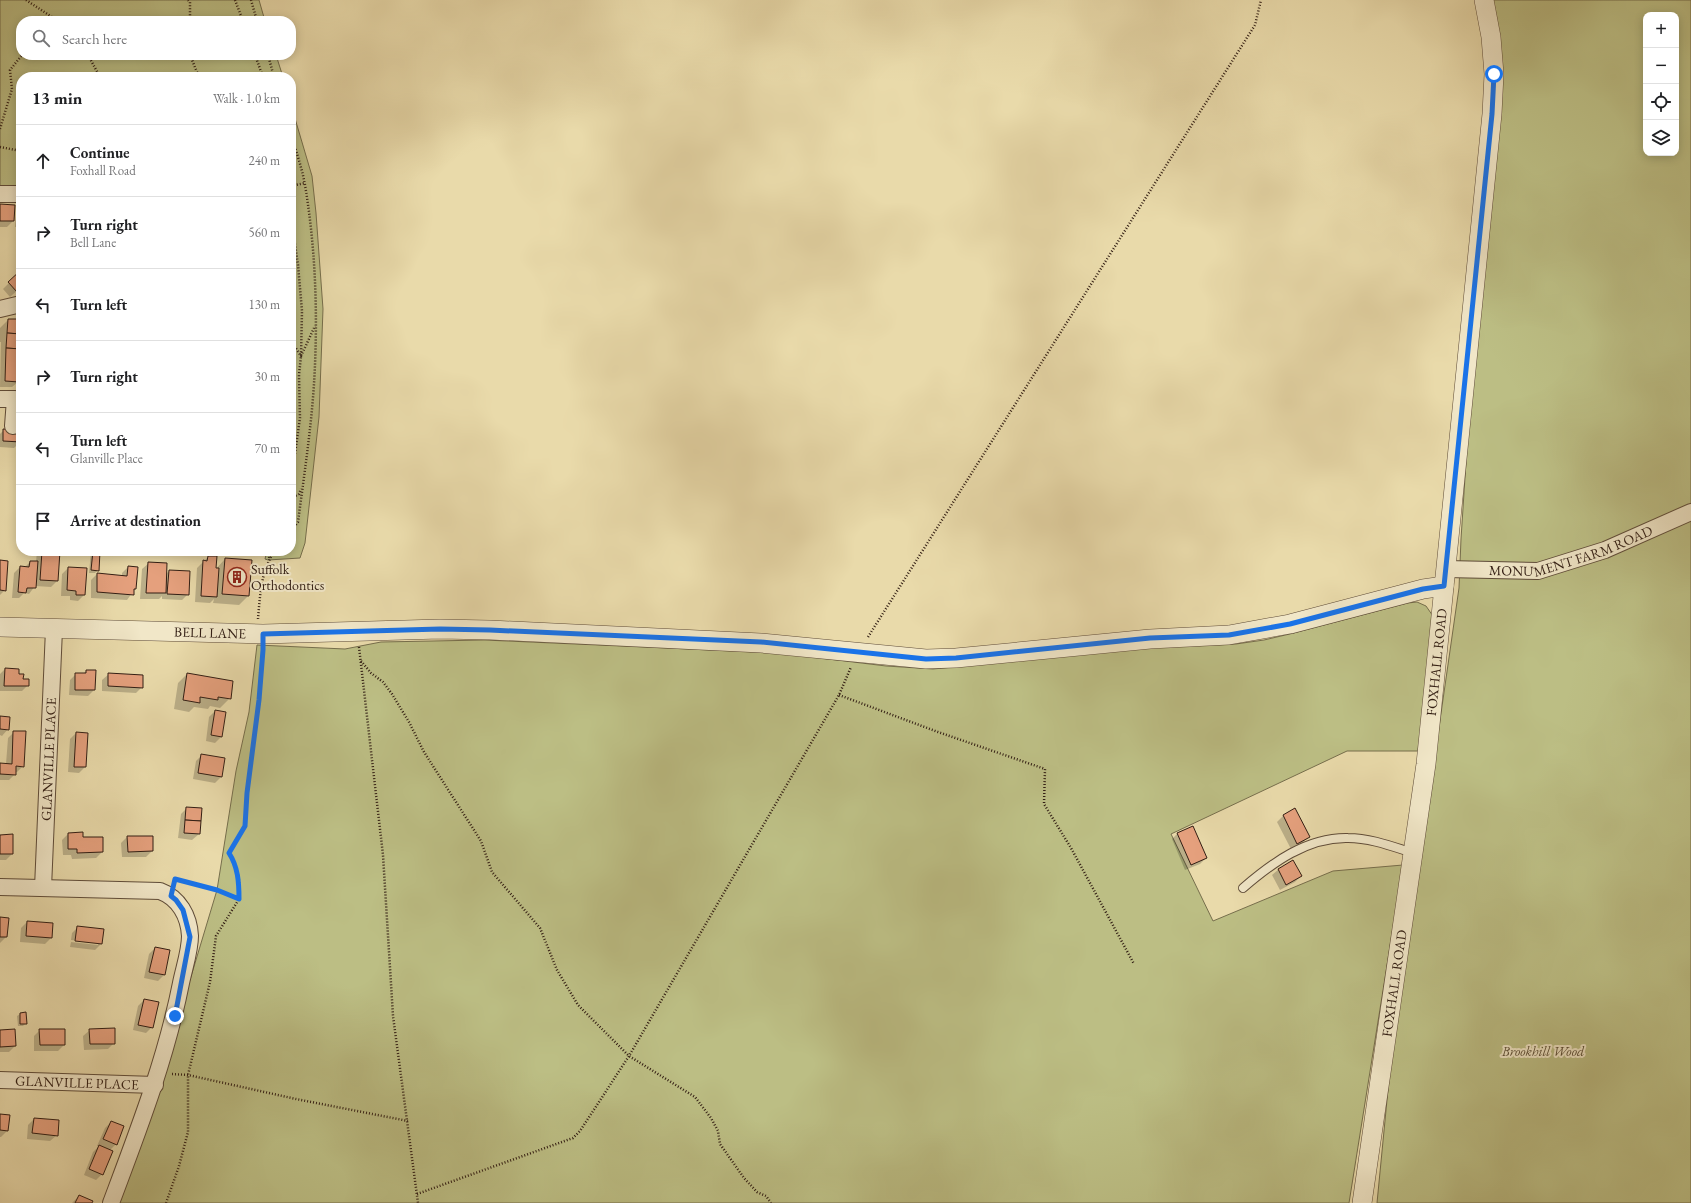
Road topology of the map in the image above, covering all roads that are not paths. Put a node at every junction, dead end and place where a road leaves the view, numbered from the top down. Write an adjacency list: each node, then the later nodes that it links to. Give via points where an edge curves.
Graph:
1 (1484, 0): 9 (street, FOXHALL ROAD, via 1494,74 1492,114)
2 (0, 194): 3 (street)
3 (16, 194)
4 (16, 305): 5 (street)
5 (0, 309)
6 (0, 399): 7 (street, via 15,399)
7 (13, 426)
8 (1691, 512): 9 (street, MONUMENT FARM ROAD, via 1605,550 1538,570)
9 (1445, 578): 11 (street, BELL LANE, via 1423,589 1290,624 1229,635 1142,639 956,658 926,659 761,642 490,630 263,634); 12 (street, FOXHALL ROAD, via 1426,764)
10 (0, 627): 11 (street, BELL LANE)
11 (54, 630): 14 (street, GLANVILLE PLACE)
12 (1413, 854): 15 (lane, via 1377,842 1347,838 1324,840 1294,851 1263,871); 19 (street, FOXHALL ROAD)
13 (0, 887): 14 (street)
14 (43, 888): 17 (street, GLANVILLE PLACE, via 160,891 176,900 183,910 190,937 175,1016)
15 (1243, 888)
16 (0, 1080): 17 (street, GLANVILLE PLACE)
17 (155, 1086): 18 (street, GLANVILLE PLACE)
18 (112, 1203)
19 (1362, 1203)

